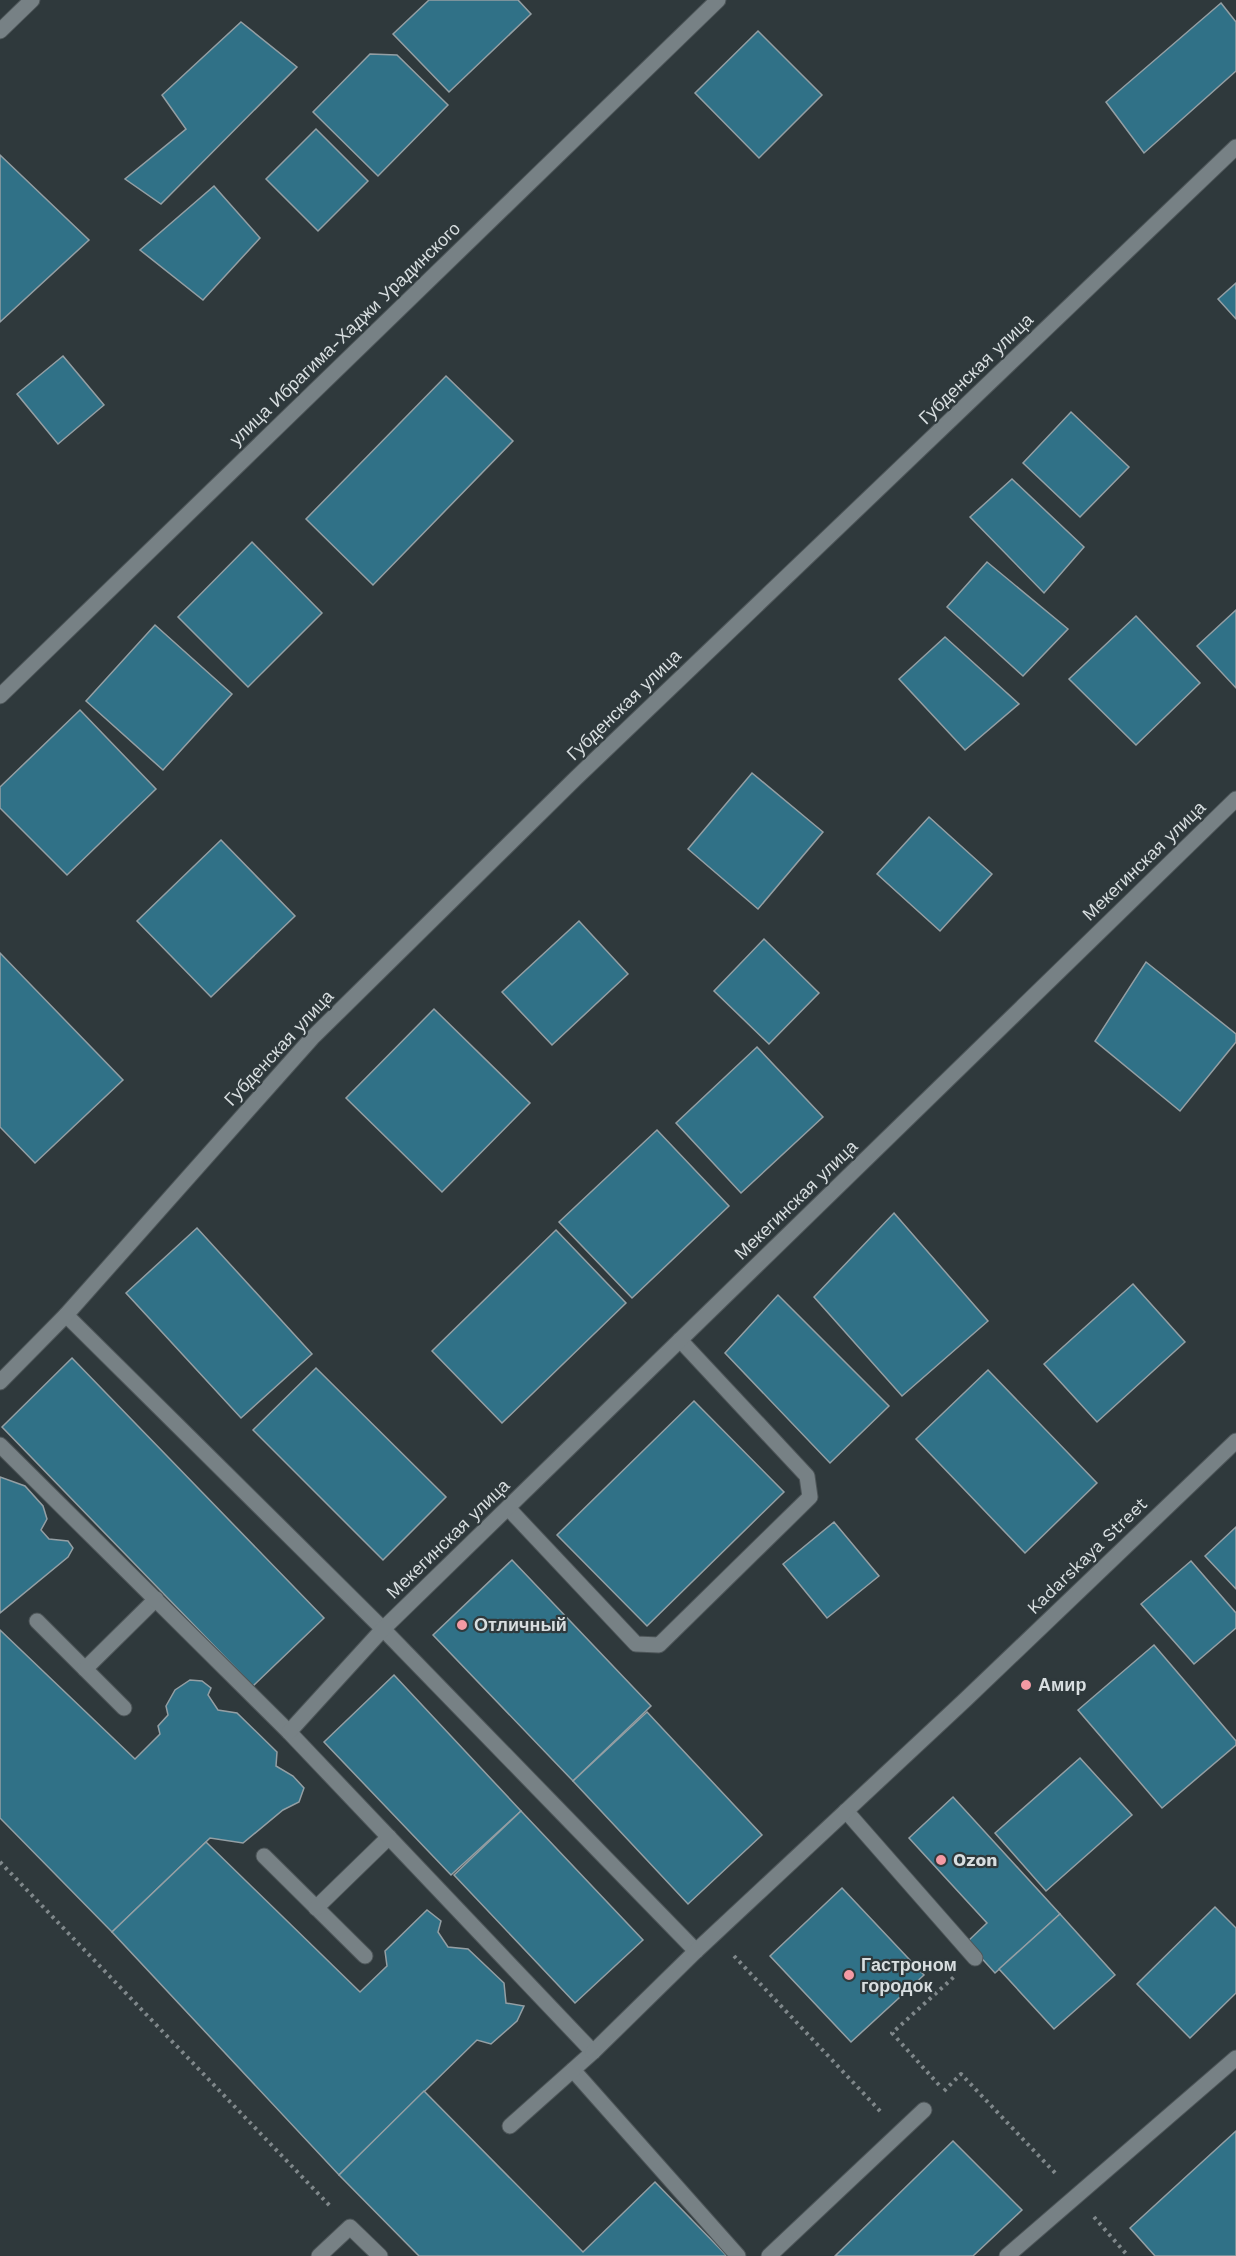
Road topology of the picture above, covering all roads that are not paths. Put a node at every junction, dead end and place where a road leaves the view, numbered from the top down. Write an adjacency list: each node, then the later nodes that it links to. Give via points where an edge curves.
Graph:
1 (32, 0): 3 (street)
2 (718, 0): 5 (street, улица Ибрагима-Хаджи Урадинского)
3 (0, 31)
4 (1236, 147): 7 (street, Губденская улица, via 576,778 312,1038)
5 (0, 696)
6 (1236, 799): 8 (street, Мекегинская улица)
7 (66, 1315): 9 (street, Губденская улица); 15 (street)
8 (680, 1340): 12 (street, Мекегинская улица); 12 (street, via 807,1476 810,1497 718,1588 659,1645 636,1644)
9 (0, 1382)
10 (1236, 1441): 19 (street, Kadarskaya Street)
11 (0, 1445): 13 (street)
12 (508, 1508): 15 (street, Мекегинская улица)
13 (156, 1599): 16 (street); 18 (street)
14 (37, 1621): 16 (street)
15 (383, 1629): 18 (street, Мекегинская улица); 23 (street)
16 (85, 1669): 17 (street)
17 (124, 1708)
18 (289, 1732): 20 (street)
19 (846, 1811): 23 (street, Kadarskaya Street); 25 (street)
20 (388, 1837): 22 (street); 26 (street)
21 (264, 1856): 22 (street)
22 (316, 1908): 24 (street)
23 (696, 1951): 26 (street, Kadarskaya Street)
24 (365, 1956)
25 (975, 1958)
26 (593, 2052): 28 (street, Kadarskaya Street)
27 (1236, 2058): 35 (street)
28 (573, 2070): 30 (street, Kadarskaya Street); 33 (street)
29 (924, 2110): 34 (street)
30 (510, 2126)
31 (319, 2256): 32 (street, via 350,2226)
32 (380, 2256)
33 (738, 2256)
34 (769, 2256)
35 (1009, 2256)

